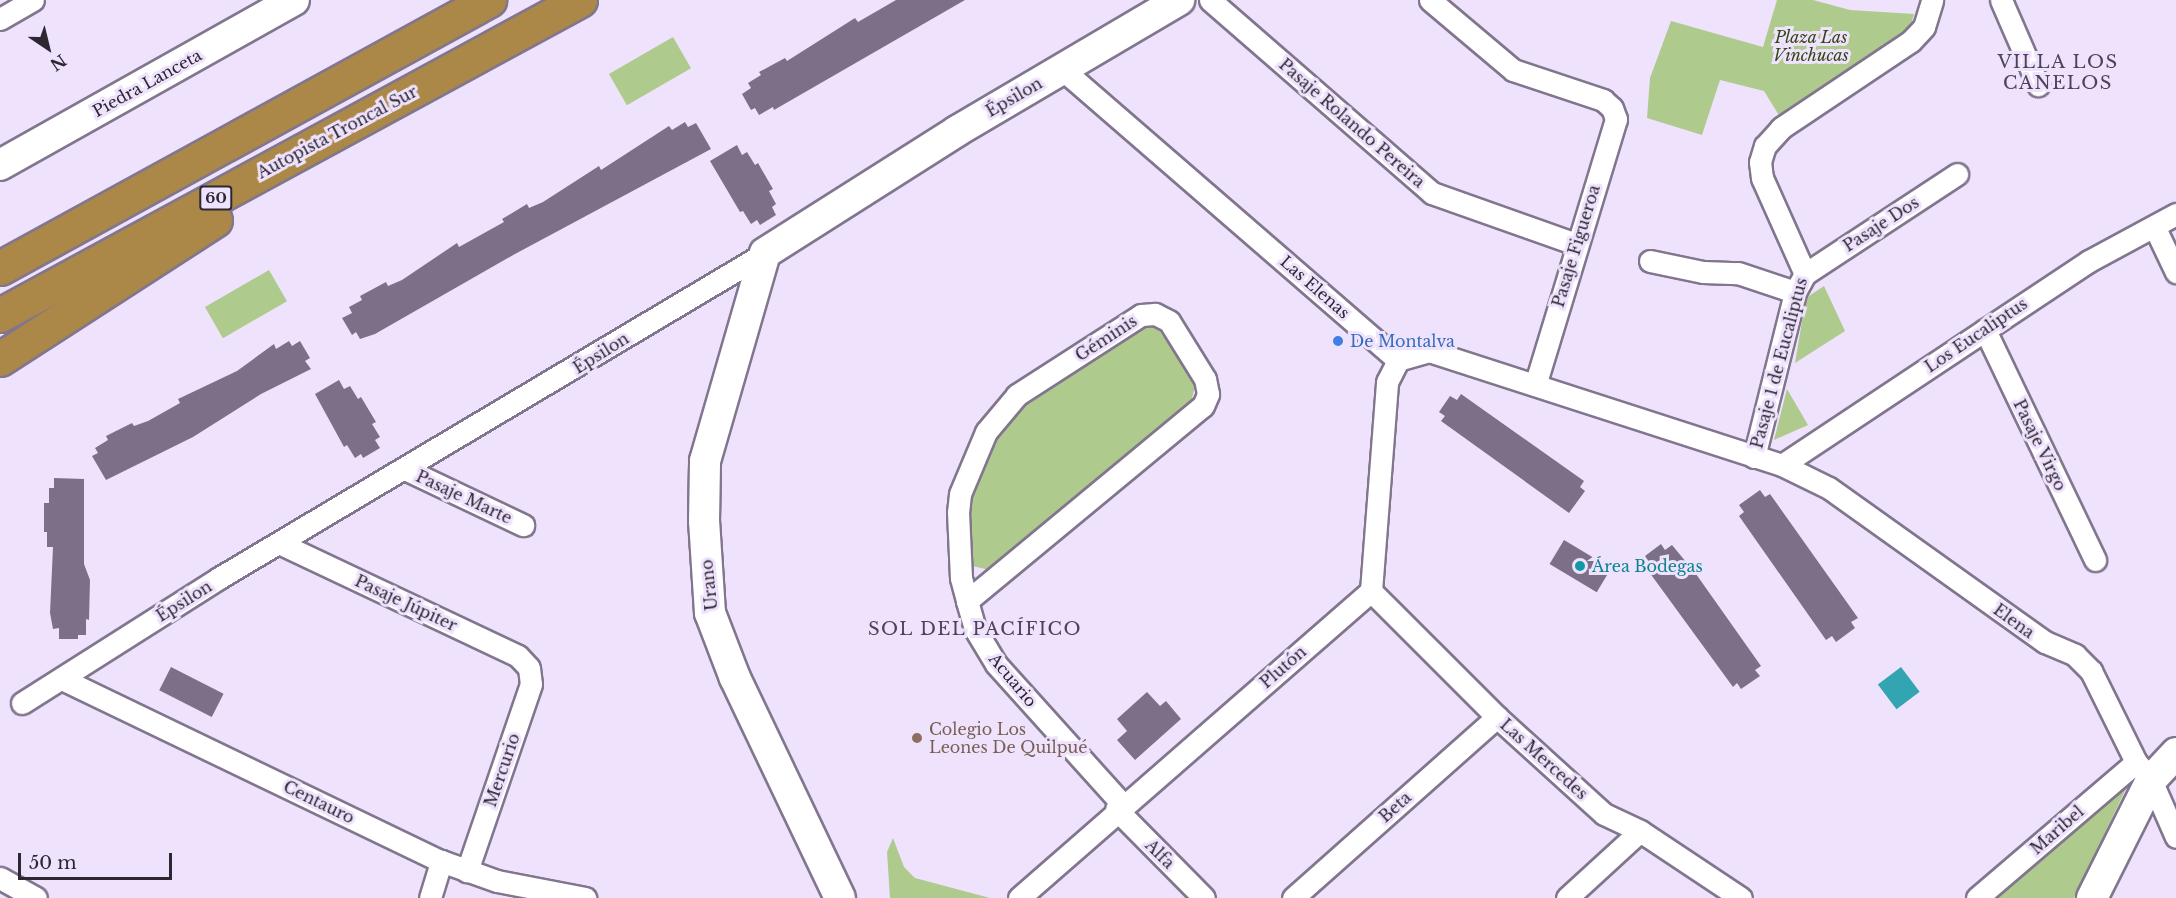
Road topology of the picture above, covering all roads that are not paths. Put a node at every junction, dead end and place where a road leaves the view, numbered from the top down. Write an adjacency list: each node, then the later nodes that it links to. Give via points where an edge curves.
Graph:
1 (33, 0): 10 (street)
2 (294, 0): 14 (street, Piedra Lanceta)
3 (489, 0): 21 (highway, 60)
4 (580, 0): 12 (highway, Autopista Troncal Sur / 60)
5 (1179, 0): 11 (street, Épsilon)
6 (1210, 0): 18 (street, Pasaje Rolando Pereira, via 1432,193)
7 (1430, 0): 18 (street, Pasaje Figueroa, via 1513,70 1603,100 1612,108 1616,120)
8 (1932, 0): 23 (street, Pasaje 1 de Eucaliptus, via 1924,27 1911,41 1781,128 1765,146 1760,162 1762,178)
9 (2001, 0): 13 (street)
10 (0, 19)
11 (1062, 69): 19 (street, Épsilon); 28 (street, Las Elenas)
12 (431, 81): 25 (highway, Autopista Troncal Sur / 60); 27 (highway)
13 (2038, 85)
14 (0, 165)
15 (1957, 174): 23 (street, Pasaje Dos)
16 (2176, 214): 17 (street, Los Eucaliptus)
17 (2155, 228): 22 (street); 26 (street, Los Eucaliptus, via 2089,261)
18 (1576, 244): 29 (street, Pasaje Figueroa)
19 (765, 253): 32 (street, Épsilon); 53 (street, Urano, via 705,461 704,521 711,613 735,678)
20 (1650, 261): 24 (street, via 1703,272 1738,273)
21 (0, 268)
22 (2176, 272)
23 (1805, 274): 24 (street, Pasaje 1 de Eucaliptus)
24 (1794, 292): 30 (street, Pasaje 1 de Eucaliptus)
25 (0, 315)
26 (1985, 330): 31 (street, Los Eucaliptus); 35 (street, Pasaje Virgo)
27 (0, 359)
28 (1398, 360): 29 (street, via 1429,351); 36 (street, via 1387,382)
29 (1535, 385): 30 (street)
30 (1754, 457): 31 (street)
31 (1782, 465): 43 (street, Elena, via 1829,488 2045,642 2074,655 2091,671)
32 (405, 470): 33 (street, Pasaje Marte); 34 (street, Épsilon)
33 (523, 525)
34 (279, 543): 38 (street, Pasaje Júpiter, via 518,656); 39 (street, Épsilon)
35 (2095, 560)
36 (1371, 591): 41 (street, Las Mercedes); 44 (street, Plutón)
37 (967, 601): 37 (street, Géminis, via 1203,406 1208,394 1205,379 1169,321 1155,314 1141,315 1023,391 995,418 979,447 959,503 957,554); 44 (street, Acuario, via 975,629 996,664)
38 (529, 668): 48 (street, Mercurio, via 531,684)
39 (62, 679): 40 (street, Épsilon); 47 (street, Centauro)
40 (22, 703)
41 (1497, 717): 45 (street, Las Mercedes, via 1605,814); 56 (street, Beta)
42 (2176, 753): 43 (street)
43 (2143, 771): 46 (street, Elena); 59 (street, Maribel); 60 (street)
44 (1119, 807): 54 (street, Plutón); 55 (street, Alfa)
45 (1640, 831): 57 (street); 58 (street, Las Mercedes)
46 (2176, 837)
47 (441, 861): 48 (street, Centauro); 51 (street)
48 (467, 871): 52 (street, Centauro, via 497,881)
49 (0, 878): 50 (street)
50 (36, 898)
51 (430, 898)
52 (585, 898)
53 (840, 898)
54 (1019, 898)
55 (1204, 898)
56 (1293, 898)
57 (1567, 898)
58 (1741, 898)
59 (1977, 898)
60 (2092, 898)

